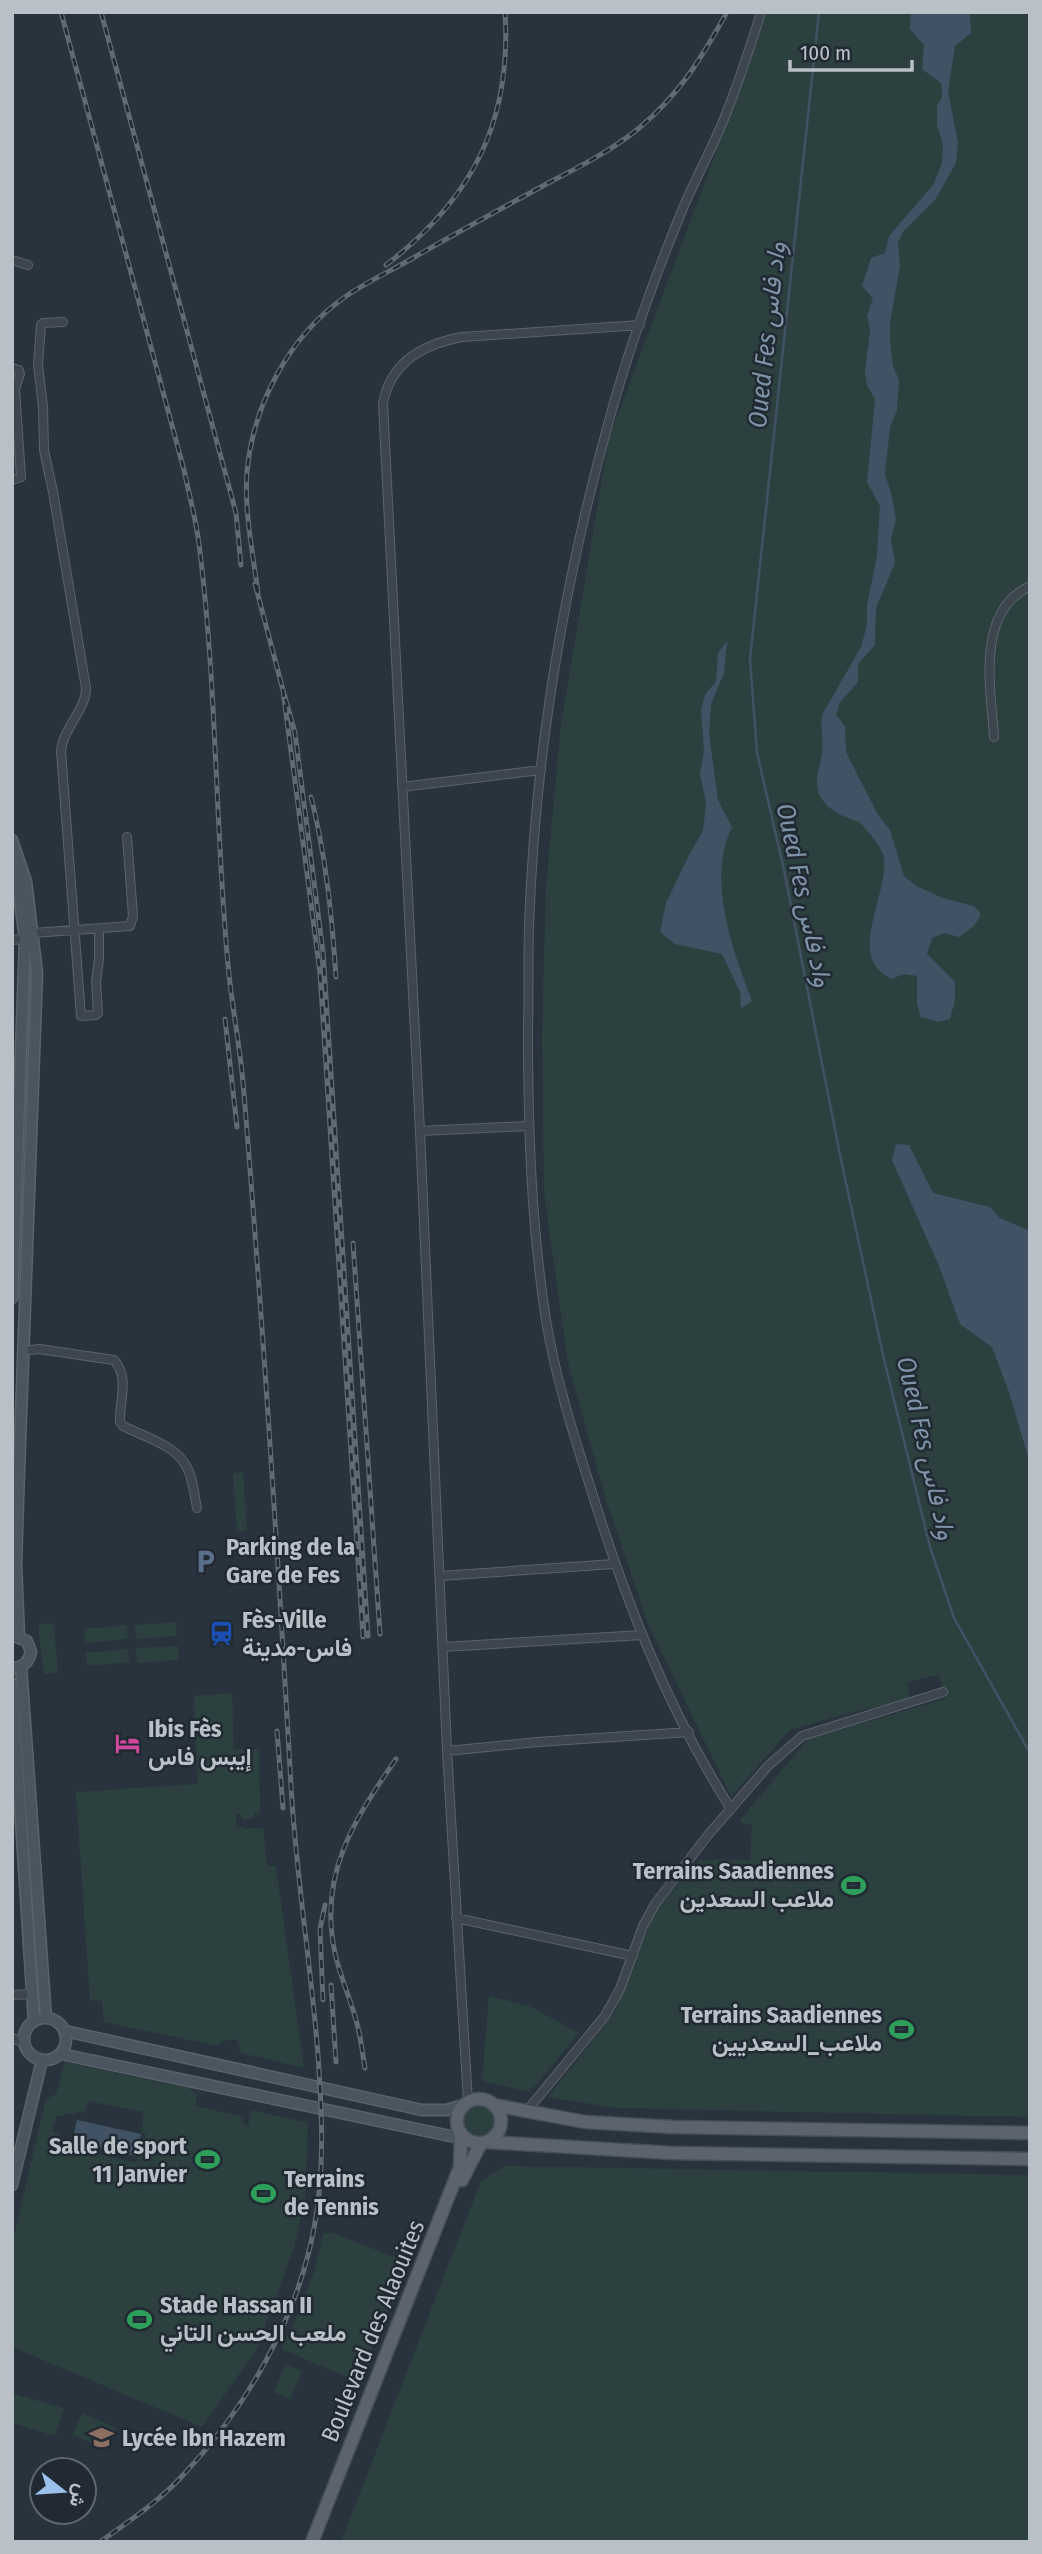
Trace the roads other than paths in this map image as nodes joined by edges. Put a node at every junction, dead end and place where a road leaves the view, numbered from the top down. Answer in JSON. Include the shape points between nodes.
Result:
{"nodes":[{"id":1,"x":761,"y":12,"type":"edge"},
{"id":2,"x":13,"y":261,"type":"edge"},
{"id":3,"x":28,"y":265,"type":"dead end"},
{"id":4,"x":63,"y":322,"type":"dead end"},
{"id":5,"x":640,"y":325,"type":"junction"},
{"id":6,"x":12,"y":368,"type":"edge"},
{"id":7,"x":14,"y":388,"type":"edge"},
{"id":8,"x":15,"y":414,"type":"edge"},
{"id":9,"x":16,"y":439,"type":"edge"},
{"id":10,"x":17,"y":457,"type":"edge"},
{"id":11,"x":12,"y":480,"type":"edge"},
{"id":12,"x":1030,"y":586,"type":"edge"},
{"id":13,"x":994,"y":737,"type":"dead end"},
{"id":14,"x":541,"y":770,"type":"junction"},
{"id":15,"x":402,"y":787,"type":"junction"},
{"id":16,"x":127,"y":837,"type":"dead end"},
{"id":17,"x":12,"y":841,"type":"edge"},
{"id":18,"x":12,"y":865,"type":"edge"},
{"id":19,"x":15,"y":880,"type":"edge"},
{"id":20,"x":99,"y":929,"type":"junction"},
{"id":21,"x":74,"y":930,"type":"junction"},
{"id":22,"x":29,"y":936,"type":"junction"},
{"id":23,"x":12,"y":940,"type":"edge"},
{"id":24,"x":18,"y":994,"type":"edge"},
{"id":25,"x":16,"y":1057,"type":"edge"},
{"id":26,"x":15,"y":1117,"type":"edge"},
{"id":27,"x":528,"y":1126,"type":"junction"},
{"id":28,"x":420,"y":1131,"type":"junction"},
{"id":29,"x":14,"y":1172,"type":"edge"},
{"id":30,"x":13,"y":1233,"type":"edge"},
{"id":31,"x":12,"y":1298,"type":"edge"},
{"id":32,"x":23,"y":1351,"type":"junction"},
{"id":33,"x":197,"y":1507,"type":"dead end"},
{"id":34,"x":614,"y":1564,"type":"junction"},
{"id":35,"x":440,"y":1576,"type":"junction"},
{"id":36,"x":642,"y":1635,"type":"junction"},
{"id":37,"x":16,"y":1637,"type":"edge"},
{"id":38,"x":443,"y":1647,"type":"junction"},
{"id":39,"x":17,"y":1668,"type":"edge"},
{"id":40,"x":12,"y":1684,"type":"edge"},
{"id":41,"x":943,"y":1692,"type":"dead end"},
{"id":42,"x":689,"y":1732,"type":"junction"},
{"id":43,"x":447,"y":1751,"type":"junction"},
{"id":44,"x":14,"y":1754,"type":"edge"},
{"id":45,"x":732,"y":1809,"type":"junction"},
{"id":46,"x":456,"y":1918,"type":"junction"},
{"id":47,"x":633,"y":1956,"type":"junction"},
{"id":48,"x":32,"y":1994,"type":"junction"},
{"id":49,"x":12,"y":1995,"type":"edge"},
{"id":50,"x":46,"y":2018,"type":"junction"},
{"id":51,"x":34,"y":2021,"type":"junction"},
{"id":52,"x":65,"y":2031,"type":"junction"},
{"id":53,"x":12,"y":2038,"type":"edge"},
{"id":54,"x":25,"y":2043,"type":"junction"},
{"id":55,"x":61,"y":2053,"type":"junction"},
{"id":56,"x":43,"y":2060,"type":"junction"},
{"id":57,"x":467,"y":2103,"type":"junction"},
{"id":58,"x":494,"y":2105,"type":"junction"},
{"id":59,"x":526,"y":2112,"type":"junction"},
{"id":60,"x":1030,"y":2133,"type":"edge"},
{"id":61,"x":472,"y":2139,"type":"junction"},
{"id":62,"x":1030,"y":2159,"type":"edge"},
{"id":63,"x":12,"y":2185,"type":"edge"},
{"id":64,"x":312,"y":2542,"type":"edge"},
{"id":65,"x":321,"y":2542,"type":"edge"}],
"edges":[{"from":1,"to":5,"type":"street"},
{"from":2,"to":3,"type":"street"},
{"from":4,"to":21,"type":"street","via":[[41,325],[38,365],[44,450],[86,693],[61,751]]},
{"from":5,"to":14,"type":"street","via":[[611,411],[564,604]]},
{"from":5,"to":15,"type":"street","via":[[443,341],[412,355],[392,378],[384,397],[383,421]]},
{"from":6,"to":7,"type":"street","via":[[20,373]]},
{"from":7,"to":8,"type":"street"},
{"from":8,"to":9,"type":"street"},
{"from":9,"to":10,"type":"street"},
{"from":10,"to":11,"type":"street","via":[[21,478]]},
{"from":12,"to":13,"type":"street","via":[[1006,603],[993,635]]},
{"from":14,"to":15,"type":"street"},
{"from":14,"to":27,"type":"street","via":[[529,925]]},
{"from":15,"to":28,"type":"street"},
{"from":16,"to":20,"type":"street","via":[[131,923],[125,928]]},
{"from":17,"to":22,"type":"street","via":[[26,881]]},
{"from":18,"to":19,"type":"street"},
{"from":19,"to":22,"type":"street"},
{"from":20,"to":21,"type":"street"},
{"from":20,"to":21,"type":"street","via":[[98,1013],[83,1017],[79,1014]]},
{"from":21,"to":22,"type":"street"},
{"from":22,"to":23,"type":"street"},
{"from":22,"to":24,"type":"street"},
{"from":22,"to":32,"type":"street","via":[[37,973]]},
{"from":24,"to":25,"type":"street"},
{"from":25,"to":26,"type":"street"},
{"from":26,"to":29,"type":"street"},
{"from":27,"to":28,"type":"street"},
{"from":27,"to":34,"type":"street","via":[[533,1221],[547,1324],[566,1411]]},
{"from":28,"to":35,"type":"street"},
{"from":29,"to":30,"type":"street"},
{"from":30,"to":31,"type":"street"},
{"from":32,"to":33,"type":"street","via":[[39,1349],[114,1360],[123,1380],[120,1422],[177,1453],[186,1465]]},
{"from":32,"to":37,"type":"street"},
{"from":34,"to":35,"type":"street"},
{"from":34,"to":36,"type":"street"},
{"from":35,"to":38,"type":"street"},
{"from":36,"to":38,"type":"street"},
{"from":36,"to":42,"type":"street"},
{"from":37,"to":39,"type":"street","via":[[27,1642],[31,1652],[27,1663]]},
{"from":38,"to":43,"type":"street"},
{"from":39,"to":50,"type":"street"},
{"from":40,"to":44,"type":"street"},
{"from":41,"to":45,"type":"street","via":[[802,1736],[768,1766]]},
{"from":42,"to":43,"type":"street"},
{"from":42,"to":45,"type":"street"},
{"from":43,"to":46,"type":"street"},
{"from":44,"to":48,"type":"street"},
{"from":45,"to":47,"type":"street","via":[[655,1904]]},
{"from":46,"to":47,"type":"street"},
{"from":46,"to":57,"type":"street"},
{"from":47,"to":59,"type":"street","via":[[605,2016]]},
{"from":48,"to":49,"type":"street"},
{"from":48,"to":51,"type":"street"},
{"from":50,"to":51,"type":"street"},
{"from":50,"to":52,"type":"street"},
{"from":51,"to":54,"type":"street","via":[[26,2030]]},
{"from":52,"to":55,"type":"street"},
{"from":52,"to":57,"type":"street","via":[[422,2110],[447,2110]]},
{"from":53,"to":54,"type":"street"},
{"from":54,"to":56,"type":"street","via":[[32,2056]]},
{"from":55,"to":56,"type":"street"},
{"from":55,"to":61,"type":"street"},
{"from":56,"to":63,"type":"street"},
{"from":57,"to":58,"type":"main road","via":[[480,2099]]},
{"from":57,"to":61,"type":"main road","via":[[458,2118]]},
{"from":58,"to":59,"type":"main road"},
{"from":58,"to":61,"type":"main road","via":[[501,2116],[497,2134]]},
{"from":59,"to":60,"type":"main road","via":[[585,2122],[673,2127]]},
{"from":61,"to":62,"type":"main road","via":[[672,2153]]},
{"from":61,"to":64,"type":"main road","name":"Boulevard des Alaouites"},
{"from":61,"to":65,"type":"main road","name":"Boulevard des Alaouites","via":[[466,2169]]}]}
